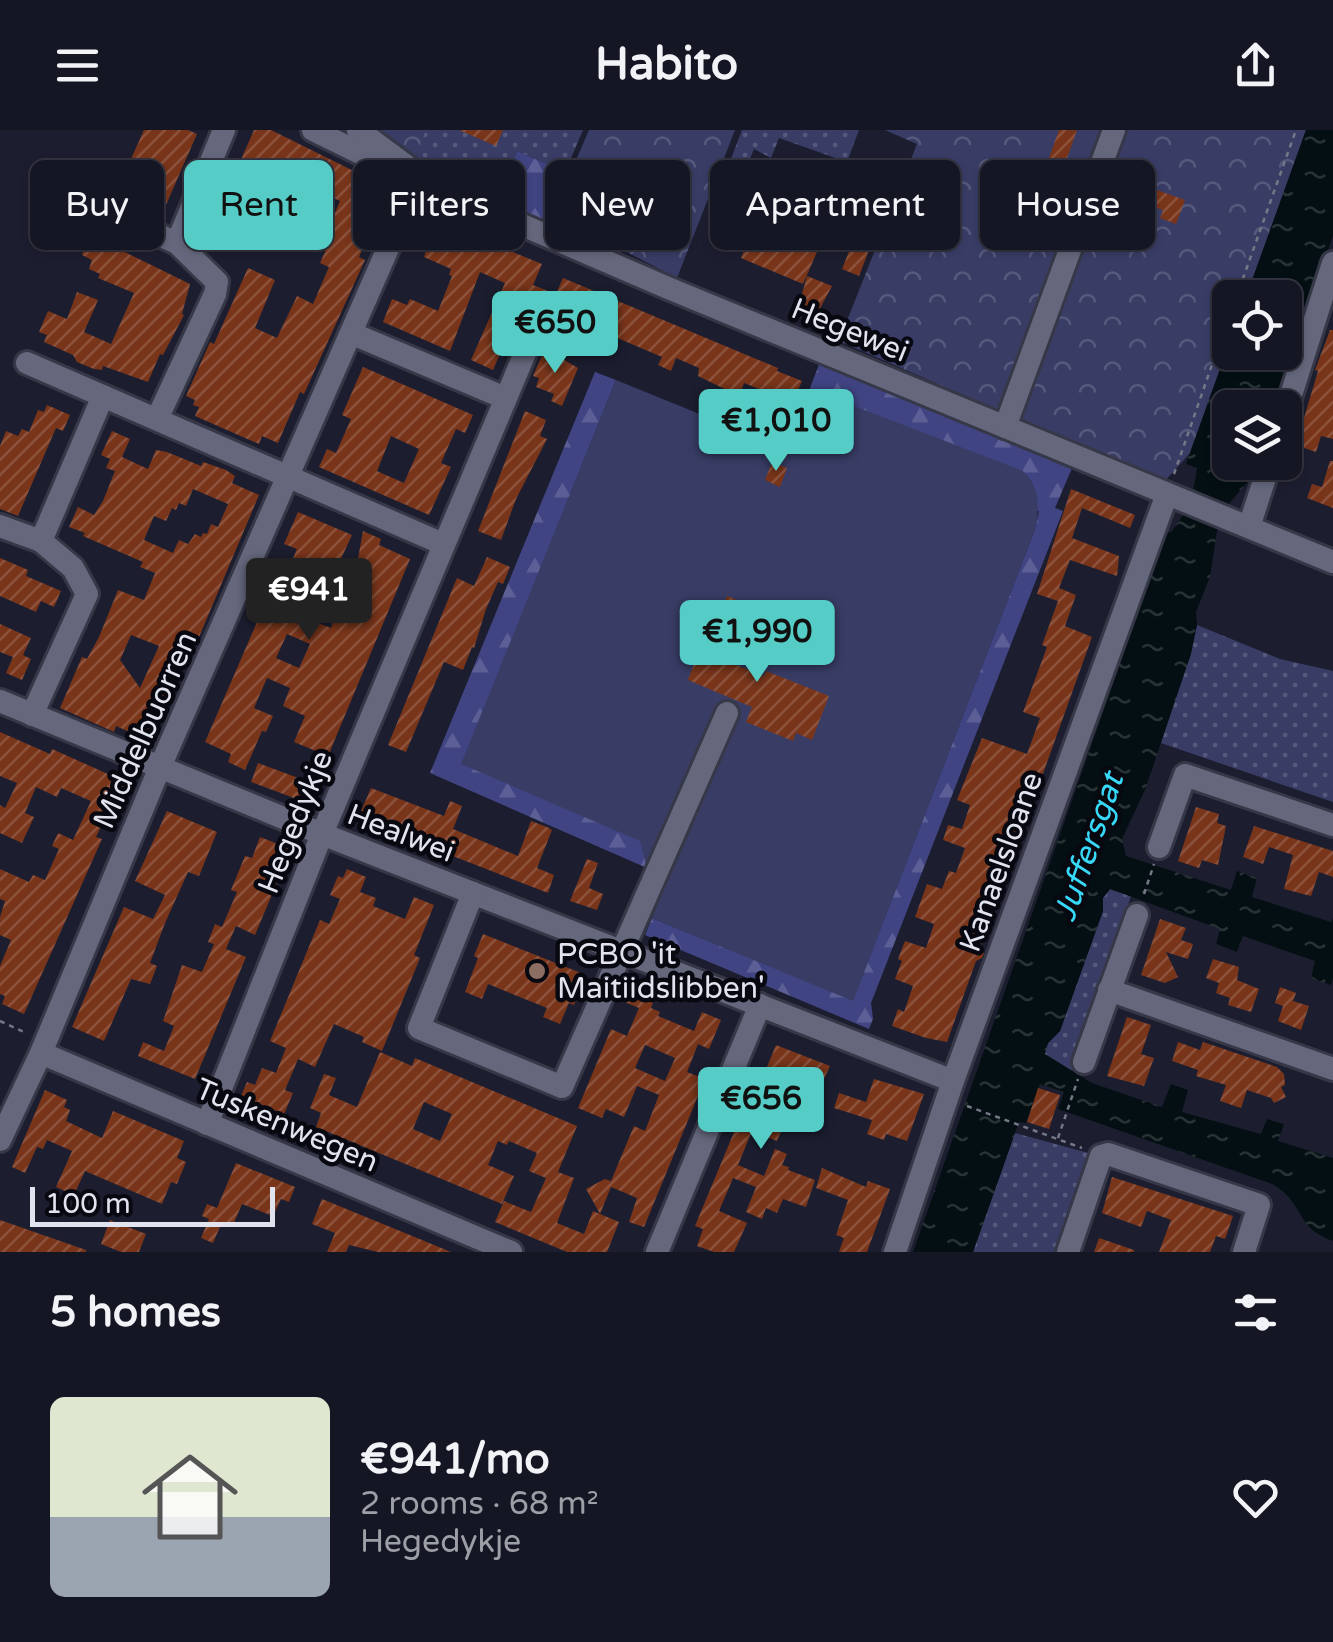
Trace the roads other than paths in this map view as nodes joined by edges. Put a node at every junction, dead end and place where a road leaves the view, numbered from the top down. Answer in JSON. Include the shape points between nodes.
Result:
{"nodes":[{"id":1,"x":224,"y":130,"type":"edge"},
{"id":2,"x":312,"y":130,"type":"edge"},
{"id":3,"x":358,"y":130,"type":"edge"},
{"id":4,"x":1114,"y":130,"type":"edge"},
{"id":5,"x":368,"y":157,"type":"dead end"},
{"id":6,"x":399,"y":160,"type":"edge"},
{"id":7,"x":525,"y":225,"type":"edge"},
{"id":8,"x":164,"y":238,"type":"edge"},
{"id":9,"x":176,"y":243,"type":"junction"},
{"id":10,"x":388,"y":250,"type":"edge"},
{"id":11,"x":1333,"y":263,"type":"edge"},
{"id":12,"x":353,"y":334,"type":"junction"},
{"id":13,"x":528,"y":346,"type":"dead end"},
{"id":14,"x":26,"y":363,"type":"dead end"},
{"id":15,"x":1293,"y":390,"type":"edge"},
{"id":16,"x":103,"y":396,"type":"junction"},
{"id":17,"x":505,"y":398,"type":"junction"},
{"id":18,"x":158,"y":419,"type":"junction"},
{"id":19,"x":1005,"y":427,"type":"junction"},
{"id":20,"x":289,"y":478,"type":"junction"},
{"id":21,"x":1262,"y":480,"type":"edge"},
{"id":22,"x":1172,"y":496,"type":"junction"},
{"id":23,"x":1241,"y":524,"type":"junction"},
{"id":24,"x":0,"y":526,"type":"edge"},
{"id":25,"x":41,"y":541,"type":"junction"},
{"id":26,"x":443,"y":544,"type":"junction"},
{"id":27,"x":1333,"y":562,"type":"edge"},
{"id":28,"x":0,"y":700,"type":"edge"},
{"id":29,"x":727,"y":713,"type":"dead end"},
{"id":30,"x":32,"y":715,"type":"junction"},
{"id":31,"x":160,"y":767,"type":"junction"},
{"id":32,"x":1333,"y":825,"type":"edge"},
{"id":33,"x":322,"y":834,"type":"junction"},
{"id":34,"x":1159,"y":847,"type":"road end"},
{"id":35,"x":473,"y":893,"type":"junction"},
{"id":36,"x":1138,"y":914,"type":"road end"},
{"id":37,"x":622,"y":950,"type":"junction"},
{"id":38,"x":1109,"y":990,"type":"junction"},
{"id":39,"x":760,"y":1005,"type":"junction"},
{"id":40,"x":43,"y":1047,"type":"junction"},
{"id":41,"x":1084,"y":1062,"type":"road end"},
{"id":42,"x":1333,"y":1069,"type":"edge"},
{"id":43,"x":957,"y":1092,"type":"junction"},
{"id":44,"x":207,"y":1124,"type":"junction"},
{"id":45,"x":0,"y":1140,"type":"edge"},
{"id":46,"x":511,"y":1252,"type":"edge"},
{"id":47,"x":657,"y":1252,"type":"edge"},
{"id":48,"x":895,"y":1252,"type":"edge"},
{"id":49,"x":1068,"y":1252,"type":"edge"},
{"id":50,"x":1244,"y":1252,"type":"edge"}],
"edges":[{"from":1,"to":9,"type":"street"},
{"from":2,"to":5,"type":"street"},
{"from":3,"to":6,"type":"street","name":"Hegewei"},
{"from":4,"to":19,"type":"street"},
{"from":7,"to":19,"type":"street","name":"Hegewei"},
{"from":8,"to":9,"type":"street"},
{"from":9,"to":18,"type":"street","via":[[217,282]]},
{"from":10,"to":12,"type":"street","name":"Middelbuorren"},
{"from":11,"to":15,"type":"street"},
{"from":12,"to":17,"type":"street"},
{"from":12,"to":20,"type":"street","name":"Middelbuorren"},
{"from":13,"to":17,"type":"street","name":"Hegedykje"},
{"from":14,"to":16,"type":"street"},
{"from":16,"to":18,"type":"street"},
{"from":16,"to":25,"type":"street"},
{"from":17,"to":26,"type":"street","name":"Hegedykje"},
{"from":18,"to":20,"type":"street"},
{"from":19,"to":22,"type":"street","name":"Hegewei"},
{"from":20,"to":26,"type":"street"},
{"from":20,"to":31,"type":"street","name":"Middelbuorren"},
{"from":21,"to":23,"type":"street"},
{"from":22,"to":23,"type":"street","name":"Hegewei"},
{"from":22,"to":43,"type":"street","name":"Kanaelsloane"},
{"from":23,"to":27,"type":"street","name":"Hegewei"},
{"from":24,"to":25,"type":"street"},
{"from":25,"to":30,"type":"street","via":[[73,568],[88,594]]},
{"from":26,"to":33,"type":"street","name":"Hegedykje"},
{"from":28,"to":30,"type":"street","name":"Healwei"},
{"from":29,"to":37,"type":"street"},
{"from":30,"to":31,"type":"street","name":"Healwei"},
{"from":31,"to":33,"type":"street","name":"Healwei"},
{"from":31,"to":40,"type":"street","name":"Middelbuorren"},
{"from":32,"to":34,"type":"street","via":[[1185,775]]},
{"from":33,"to":35,"type":"street","name":"Healwei"},
{"from":33,"to":44,"type":"street","name":"Hegedykje"},
{"from":35,"to":37,"type":"street","name":"Healwei"},
{"from":35,"to":37,"type":"street","via":[[419,1028],[562,1087]]},
{"from":36,"to":38,"type":"street"},
{"from":37,"to":39,"type":"street","name":"Healwei"},
{"from":38,"to":41,"type":"street"},
{"from":38,"to":42,"type":"street"},
{"from":39,"to":43,"type":"street","name":"Healwei"},
{"from":39,"to":47,"type":"street"},
{"from":40,"to":44,"type":"street","name":"Tuskenwegen"},
{"from":40,"to":45,"type":"street","name":"Middelbuorren"},
{"from":43,"to":48,"type":"street","name":"Kanaelsloane"},
{"from":44,"to":46,"type":"street","name":"Tuskenwegen"},
{"from":49,"to":50,"type":"street","via":[[1108,1154],[1259,1205]]}]}
